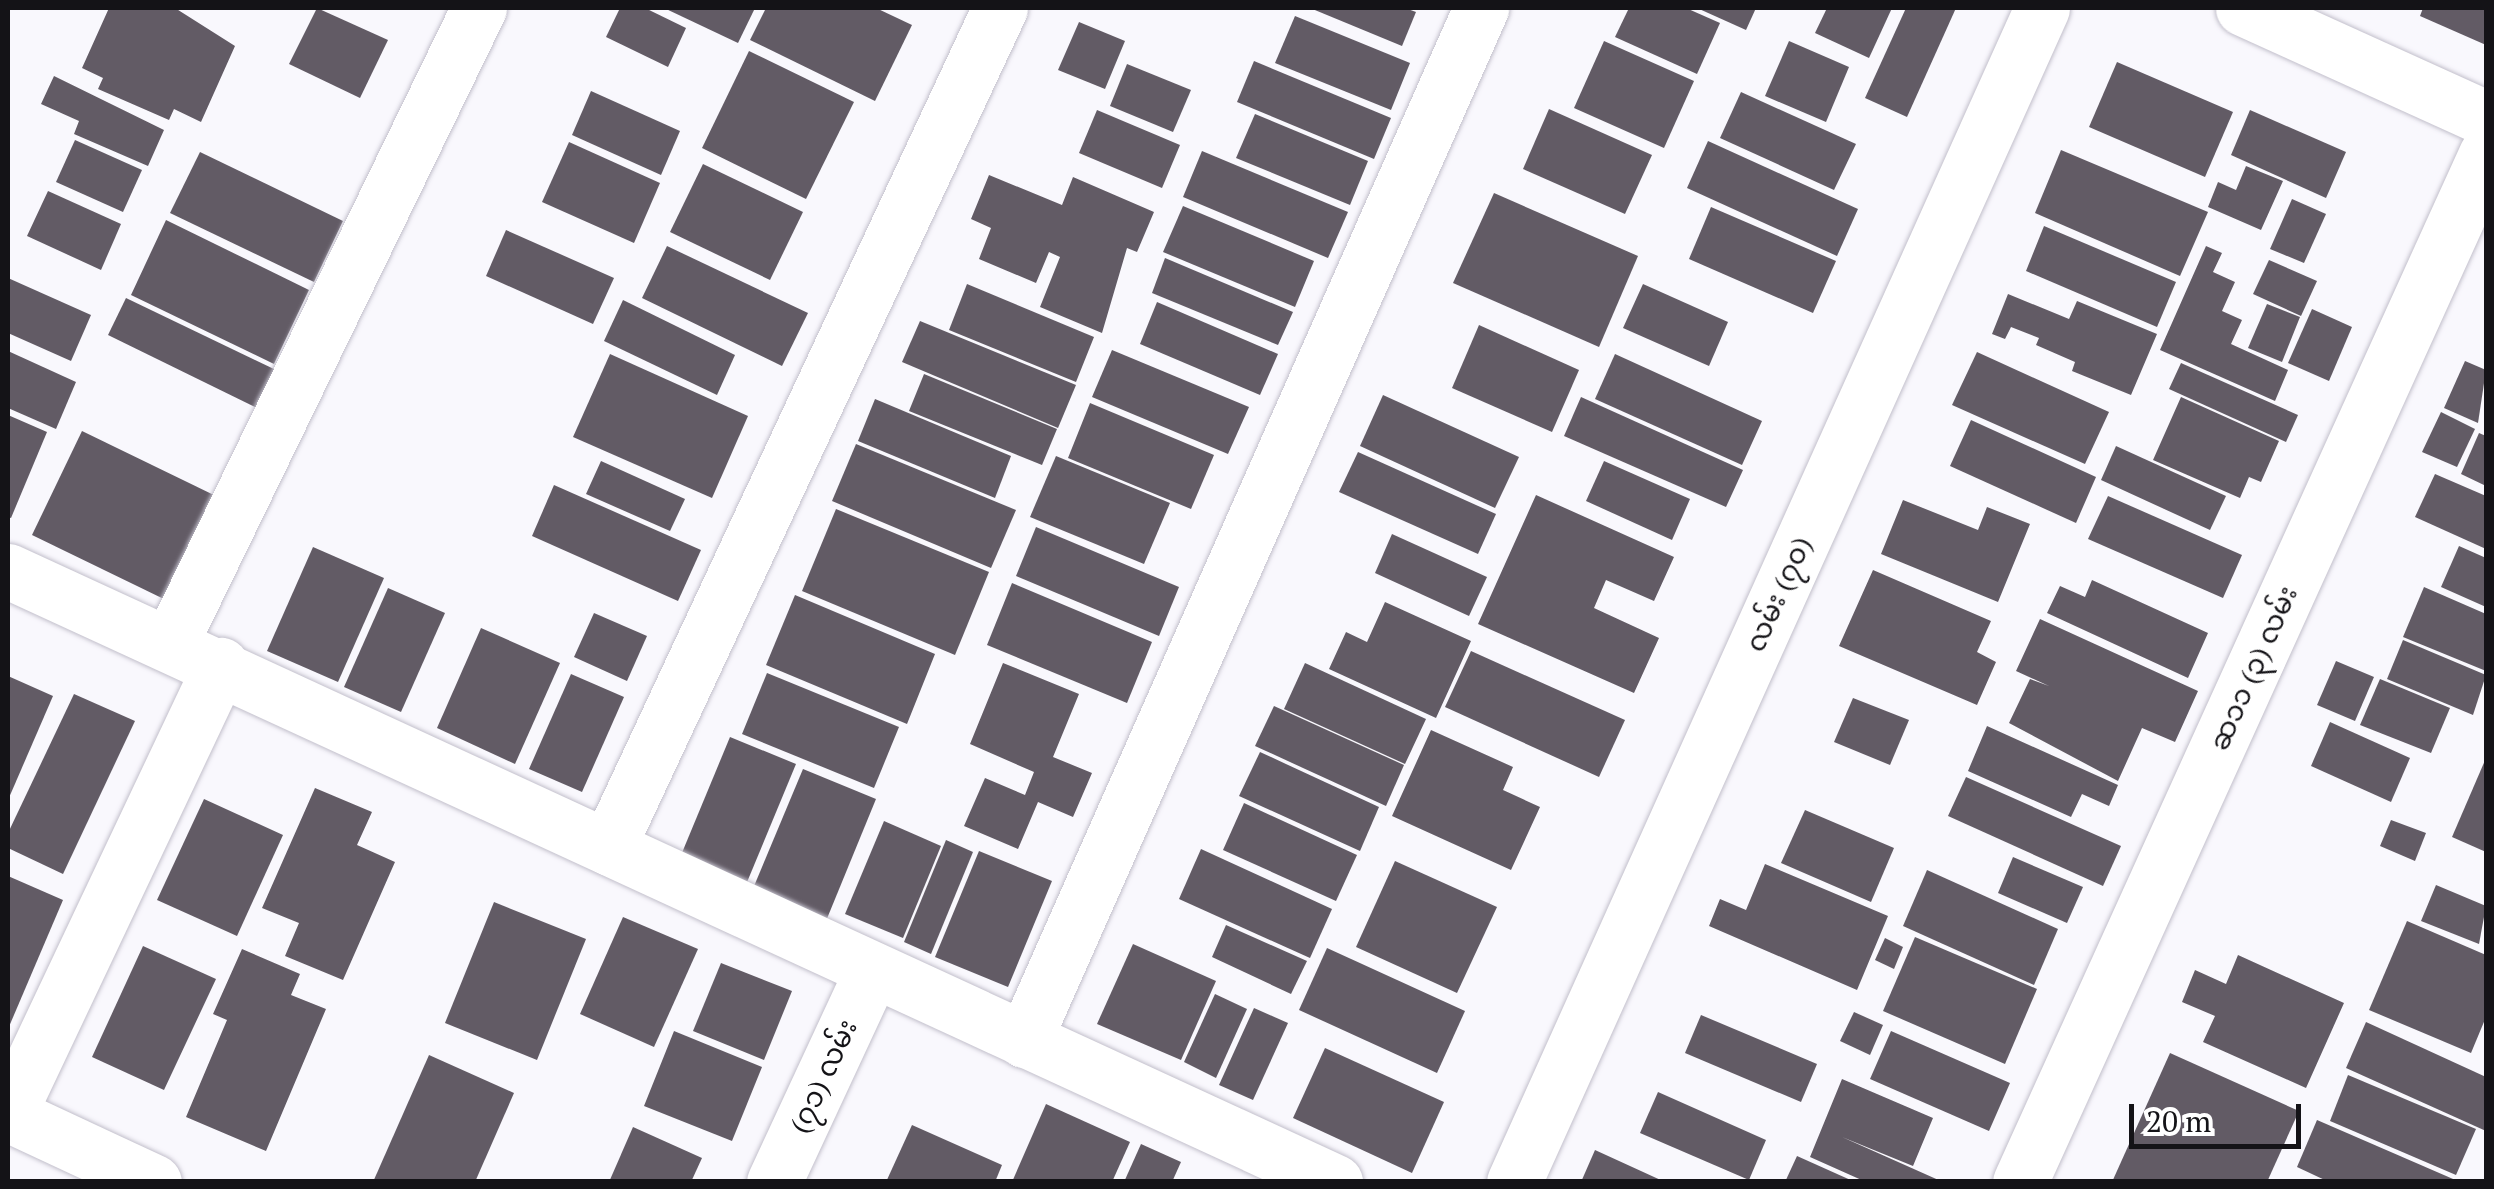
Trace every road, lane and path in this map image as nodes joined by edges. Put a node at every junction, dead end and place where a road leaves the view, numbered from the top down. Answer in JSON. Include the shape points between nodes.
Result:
{"nodes":[{"id":1,"x":480,"y":8,"type":"edge"},
{"id":2,"x":1000,"y":8,"type":"edge"},
{"id":3,"x":1481,"y":8,"type":"edge"},
{"id":4,"x":2042,"y":8,"type":"edge"},
{"id":5,"x":2243,"y":8,"type":"edge"},
{"id":6,"x":2486,"y":118,"type":"edge"},
{"id":7,"x":2486,"y":154,"type":"edge"},
{"id":8,"x":8,"y":571,"type":"edge"},
{"id":9,"x":170,"y":644,"type":"junction"},
{"id":10,"x":221,"y":666,"type":"junction"},
{"id":11,"x":608,"y":848,"type":"junction"},
{"id":12,"x":872,"y":971,"type":"junction"},
{"id":13,"x":1024,"y":1040,"type":"junction"},
{"id":14,"x":8,"y":1115,"type":"edge"},
{"id":15,"x":154,"y":1182,"type":"edge"},
{"id":16,"x":774,"y":1182,"type":"edge"},
{"id":17,"x":1335,"y":1182,"type":"edge"},
{"id":18,"x":1514,"y":1182,"type":"edge"},
{"id":19,"x":2020,"y":1182,"type":"edge"}],
"edges":[{"from":1,"to":9,"type":"street"},
{"from":2,"to":11,"type":"street"},
{"from":3,"to":13,"type":"street"},
{"from":4,"to":18,"type":"street","name":"လမ်း (၇၀)"},
{"from":5,"to":6,"type":"street"},
{"from":7,"to":19,"type":"street","name":"ဆ၁၁ (၃) လမ်း"},
{"from":8,"to":9,"type":"street"},
{"from":9,"to":10,"type":"street"},
{"from":10,"to":11,"type":"street"},
{"from":10,"to":14,"type":"street"},
{"from":11,"to":12,"type":"street"},
{"from":12,"to":13,"type":"street"},
{"from":12,"to":16,"type":"street","name":"(၇၁) လမ်း"},
{"from":13,"to":17,"type":"street"},
{"from":14,"to":15,"type":"street"}]}
